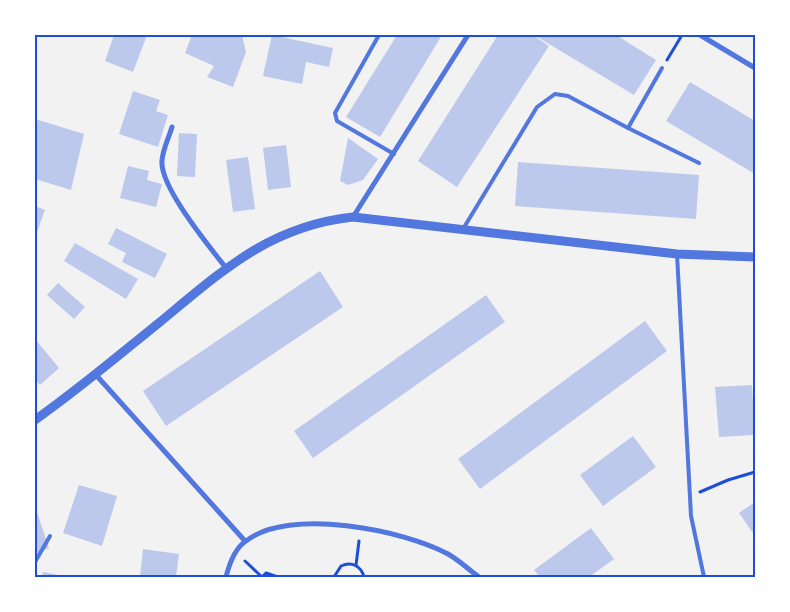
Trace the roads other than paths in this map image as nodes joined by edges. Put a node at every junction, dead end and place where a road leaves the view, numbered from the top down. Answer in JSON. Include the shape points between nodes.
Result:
{"nodes":[{"id":1,"x":380,"y":35,"type":"edge"},
{"id":2,"x":468,"y":35,"type":"edge"},
{"id":3,"x":700,"y":35,"type":"edge"},
{"id":4,"x":662,"y":68,"type":"road end"},
{"id":5,"x":755,"y":68,"type":"edge"},
{"id":6,"x":172,"y":127,"type":"dead end"},
{"id":7,"x":628,"y":128,"type":"junction"},
{"id":8,"x":394,"y":154,"type":"junction"},
{"id":9,"x":700,"y":163,"type":"dead end"},
{"id":10,"x":353,"y":217,"type":"junction"},
{"id":11,"x":463,"y":229,"type":"junction"},
{"id":12,"x":677,"y":254,"type":"junction"},
{"id":13,"x":755,"y":257,"type":"edge"},
{"id":14,"x":226,"y":268,"type":"junction"},
{"id":15,"x":96,"y":375,"type":"junction"},
{"id":16,"x":35,"y":420,"type":"edge"},
{"id":17,"x":50,"y":536,"type":"dead end"},
{"id":18,"x":246,"y":541,"type":"junction"},
{"id":19,"x":35,"y":562,"type":"edge"},
{"id":20,"x":226,"y":577,"type":"edge"},
{"id":21,"x":479,"y":577,"type":"edge"},
{"id":22,"x":704,"y":577,"type":"edge"}],
"edges":[{"from":1,"to":8,"type":"lane","via":[[335,113],[337,122]]},
{"from":2,"to":8,"type":"street"},
{"from":3,"to":5,"type":"street"},
{"from":4,"to":7,"type":"lane"},
{"from":6,"to":14,"type":"street","via":[[162,160],[163,174],[176,199]]},
{"from":7,"to":9,"type":"lane"},
{"from":7,"to":11,"type":"lane","via":[[568,96],[555,94],[545,100],[537,107]]},
{"from":8,"to":10,"type":"street"},
{"from":10,"to":11,"type":"street"},
{"from":10,"to":14,"type":"street","via":[[331,219],[283,234]]},
{"from":11,"to":12,"type":"street"},
{"from":12,"to":13,"type":"street"},
{"from":12,"to":22,"type":"lane","via":[[691,516]]},
{"from":14,"to":15,"type":"street"},
{"from":15,"to":16,"type":"street"},
{"from":15,"to":18,"type":"street"},
{"from":17,"to":19,"type":"lane"},
{"from":18,"to":20,"type":"street","via":[[236,553]]},
{"from":18,"to":21,"type":"street","via":[[283,526],[313,523],[361,528],[412,539],[449,554]]}]}
